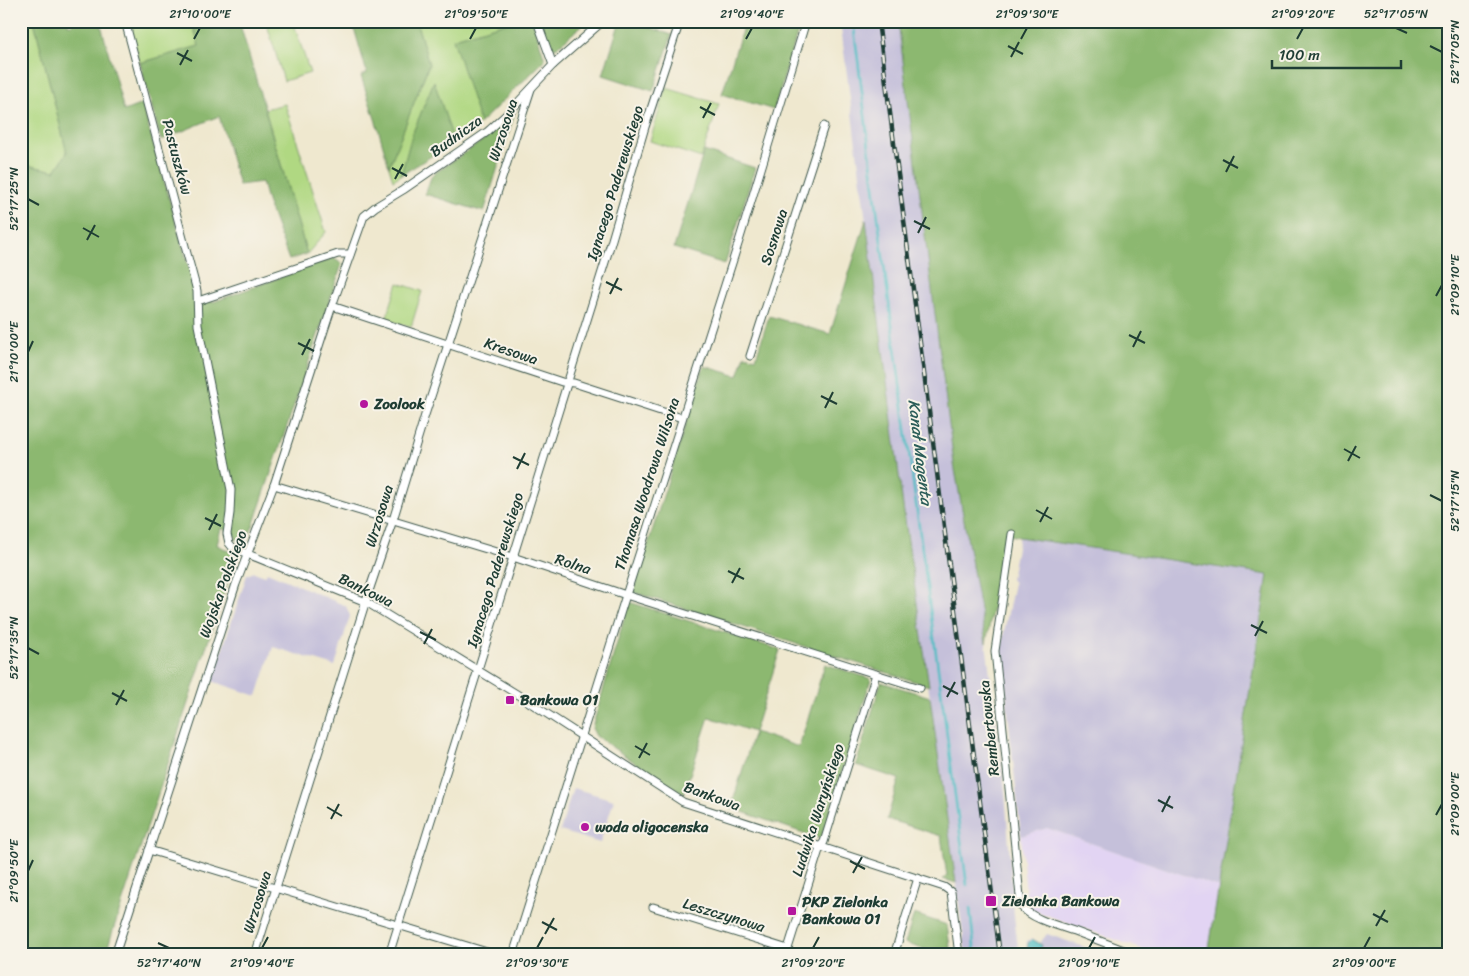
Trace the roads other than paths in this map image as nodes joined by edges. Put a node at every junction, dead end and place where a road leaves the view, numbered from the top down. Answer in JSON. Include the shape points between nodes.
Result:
{"nodes":[{"id":1,"x":126,"y":21,"type":"edge"},
{"id":2,"x":537,"y":21,"type":"edge"},
{"id":3,"x":603,"y":21,"type":"edge"},
{"id":4,"x":680,"y":21,"type":"edge"},
{"id":5,"x":806,"y":21,"type":"edge"},
{"id":6,"x":553,"y":64,"type":"junction"},
{"id":7,"x":532,"y":86,"type":"junction"},
{"id":8,"x":824,"y":126,"type":"dead end"},
{"id":9,"x":361,"y":223,"type":"joint"},
{"id":10,"x":350,"y":254,"type":"junction"},
{"id":11,"x":198,"y":301,"type":"junction"},
{"id":12,"x":332,"y":306,"type":"junction"},
{"id":13,"x":449,"y":344,"type":"junction"},
{"id":14,"x":750,"y":356,"type":"dead end"},
{"id":15,"x":567,"y":383,"type":"junction"},
{"id":16,"x":682,"y":418,"type":"junction"},
{"id":17,"x":274,"y":485,"type":"junction"},
{"id":18,"x":394,"y":520,"type":"junction"},
{"id":19,"x":1012,"y":534,"type":"dead end"},
{"id":20,"x":247,"y":554,"type":"junction"},
{"id":21,"x":513,"y":557,"type":"junction"},
{"id":22,"x":626,"y":596,"type":"junction"},
{"id":23,"x":366,"y":602,"type":"junction"},
{"id":24,"x":478,"y":670,"type":"junction"},
{"id":25,"x":876,"y":674,"type":"junction"},
{"id":26,"x":920,"y":688,"type":"dead end"},
{"id":27,"x":582,"y":737,"type":"junction"},
{"id":28,"x":820,"y":847,"type":"junction"},
{"id":29,"x":149,"y":850,"type":"junction"},
{"id":30,"x":918,"y":878,"type":"junction"},
{"id":31,"x":275,"y":888,"type":"junction"},
{"id":32,"x":653,"y":907,"type":"dead end"},
{"id":33,"x":398,"y":924,"type":"junction"},
{"id":34,"x":787,"y":952,"type":"edge"},
{"id":35,"x":115,"y":955,"type":"edge"},
{"id":36,"x":255,"y":955,"type":"edge"},
{"id":37,"x":389,"y":955,"type":"edge"},
{"id":38,"x":497,"y":955,"type":"edge"},
{"id":39,"x":514,"y":955,"type":"edge"},
{"id":40,"x":894,"y":955,"type":"edge"},
{"id":41,"x":959,"y":955,"type":"edge"},
{"id":42,"x":1136,"y":955,"type":"edge"}],
"edges":[{"from":1,"to":11,"type":"street","name":"Pastuszków","via":[[190,259]]},
{"from":2,"to":6,"type":"street"},
{"from":3,"to":6,"type":"street","name":"Budnicza"},
{"from":4,"to":15,"type":"street","name":"Ignacego Paderewskiego"},
{"from":5,"to":16,"type":"street","name":"Thomasa Woodrowa Wilsona"},
{"from":6,"to":7,"type":"street","name":"Budnicza"},
{"from":7,"to":9,"type":"street","name":"Budnicza","via":[[487,132],[375,207]]},
{"from":7,"to":13,"type":"street","name":"Wrzosowa"},
{"from":8,"to":14,"type":"street","name":"Sosnowa"},
{"from":9,"to":10,"type":"street","name":"Wojska Polskiego"},
{"from":10,"to":11,"type":"street","via":[[338,254]]},
{"from":10,"to":12,"type":"street","name":"Wojska Polskiego"},
{"from":11,"to":20,"type":"street","name":"Pastuszków","via":[[198,325],[231,490],[227,538],[234,548]]},
{"from":12,"to":13,"type":"street","name":"Kresowa"},
{"from":12,"to":17,"type":"street","name":"Wojska Polskiego"},
{"from":13,"to":15,"type":"street","name":"Kresowa"},
{"from":13,"to":18,"type":"street","name":"Wrzosowa"},
{"from":15,"to":16,"type":"street","name":"Kresowa"},
{"from":15,"to":21,"type":"street","name":"Ignacego Paderewskiego"},
{"from":16,"to":22,"type":"street","name":"Thomasa Woodrowa Wilsona"},
{"from":17,"to":18,"type":"street","name":"Rolna"},
{"from":17,"to":20,"type":"street","name":"Wojska Polskiego"},
{"from":18,"to":21,"type":"street","name":"Rolna"},
{"from":18,"to":23,"type":"street","name":"Wrzosowa"},
{"from":19,"to":42,"type":"street","name":"Rembertowska","via":[[995,651],[1021,906],[1032,915]]},
{"from":20,"to":23,"type":"street","name":"Bankowa"},
{"from":20,"to":29,"type":"street","name":"Wojska Polskiego"},
{"from":21,"to":22,"type":"street","name":"Rolna"},
{"from":21,"to":24,"type":"street","name":"Ignacego Paderewskiego"},
{"from":22,"to":25,"type":"street","name":"Rolna"},
{"from":22,"to":27,"type":"street","name":"Thomasa Woodrowa Wilsona"},
{"from":23,"to":24,"type":"street","name":"Bankowa"},
{"from":23,"to":31,"type":"street","name":"Wrzosowa"},
{"from":24,"to":27,"type":"street","name":"Bankowa"},
{"from":24,"to":33,"type":"street","name":"Ignacego Paderewskiego"},
{"from":25,"to":26,"type":"street","name":"Rolna"},
{"from":25,"to":28,"type":"street","name":"Ludwika Waryńskiego"},
{"from":27,"to":28,"type":"street","name":"Bankowa","via":[[683,802]]},
{"from":27,"to":39,"type":"street","name":"Thomasa Woodrowa Wilsona"},
{"from":28,"to":30,"type":"street","name":"Bankowa"},
{"from":28,"to":34,"type":"street","name":"Ludwika Waryńskiego"},
{"from":29,"to":31,"type":"street"},
{"from":29,"to":35,"type":"street","name":"Wojska Polskiego"},
{"from":30,"to":40,"type":"street"},
{"from":30,"to":41,"type":"street","name":"Bankowa","via":[[951,892]]},
{"from":31,"to":33,"type":"street"},
{"from":31,"to":36,"type":"street","name":"Wrzosowa"},
{"from":32,"to":34,"type":"street","name":"Leszczynowa"},
{"from":33,"to":37,"type":"street","name":"Ignacego Paderewskiego"},
{"from":33,"to":38,"type":"street"}]}
